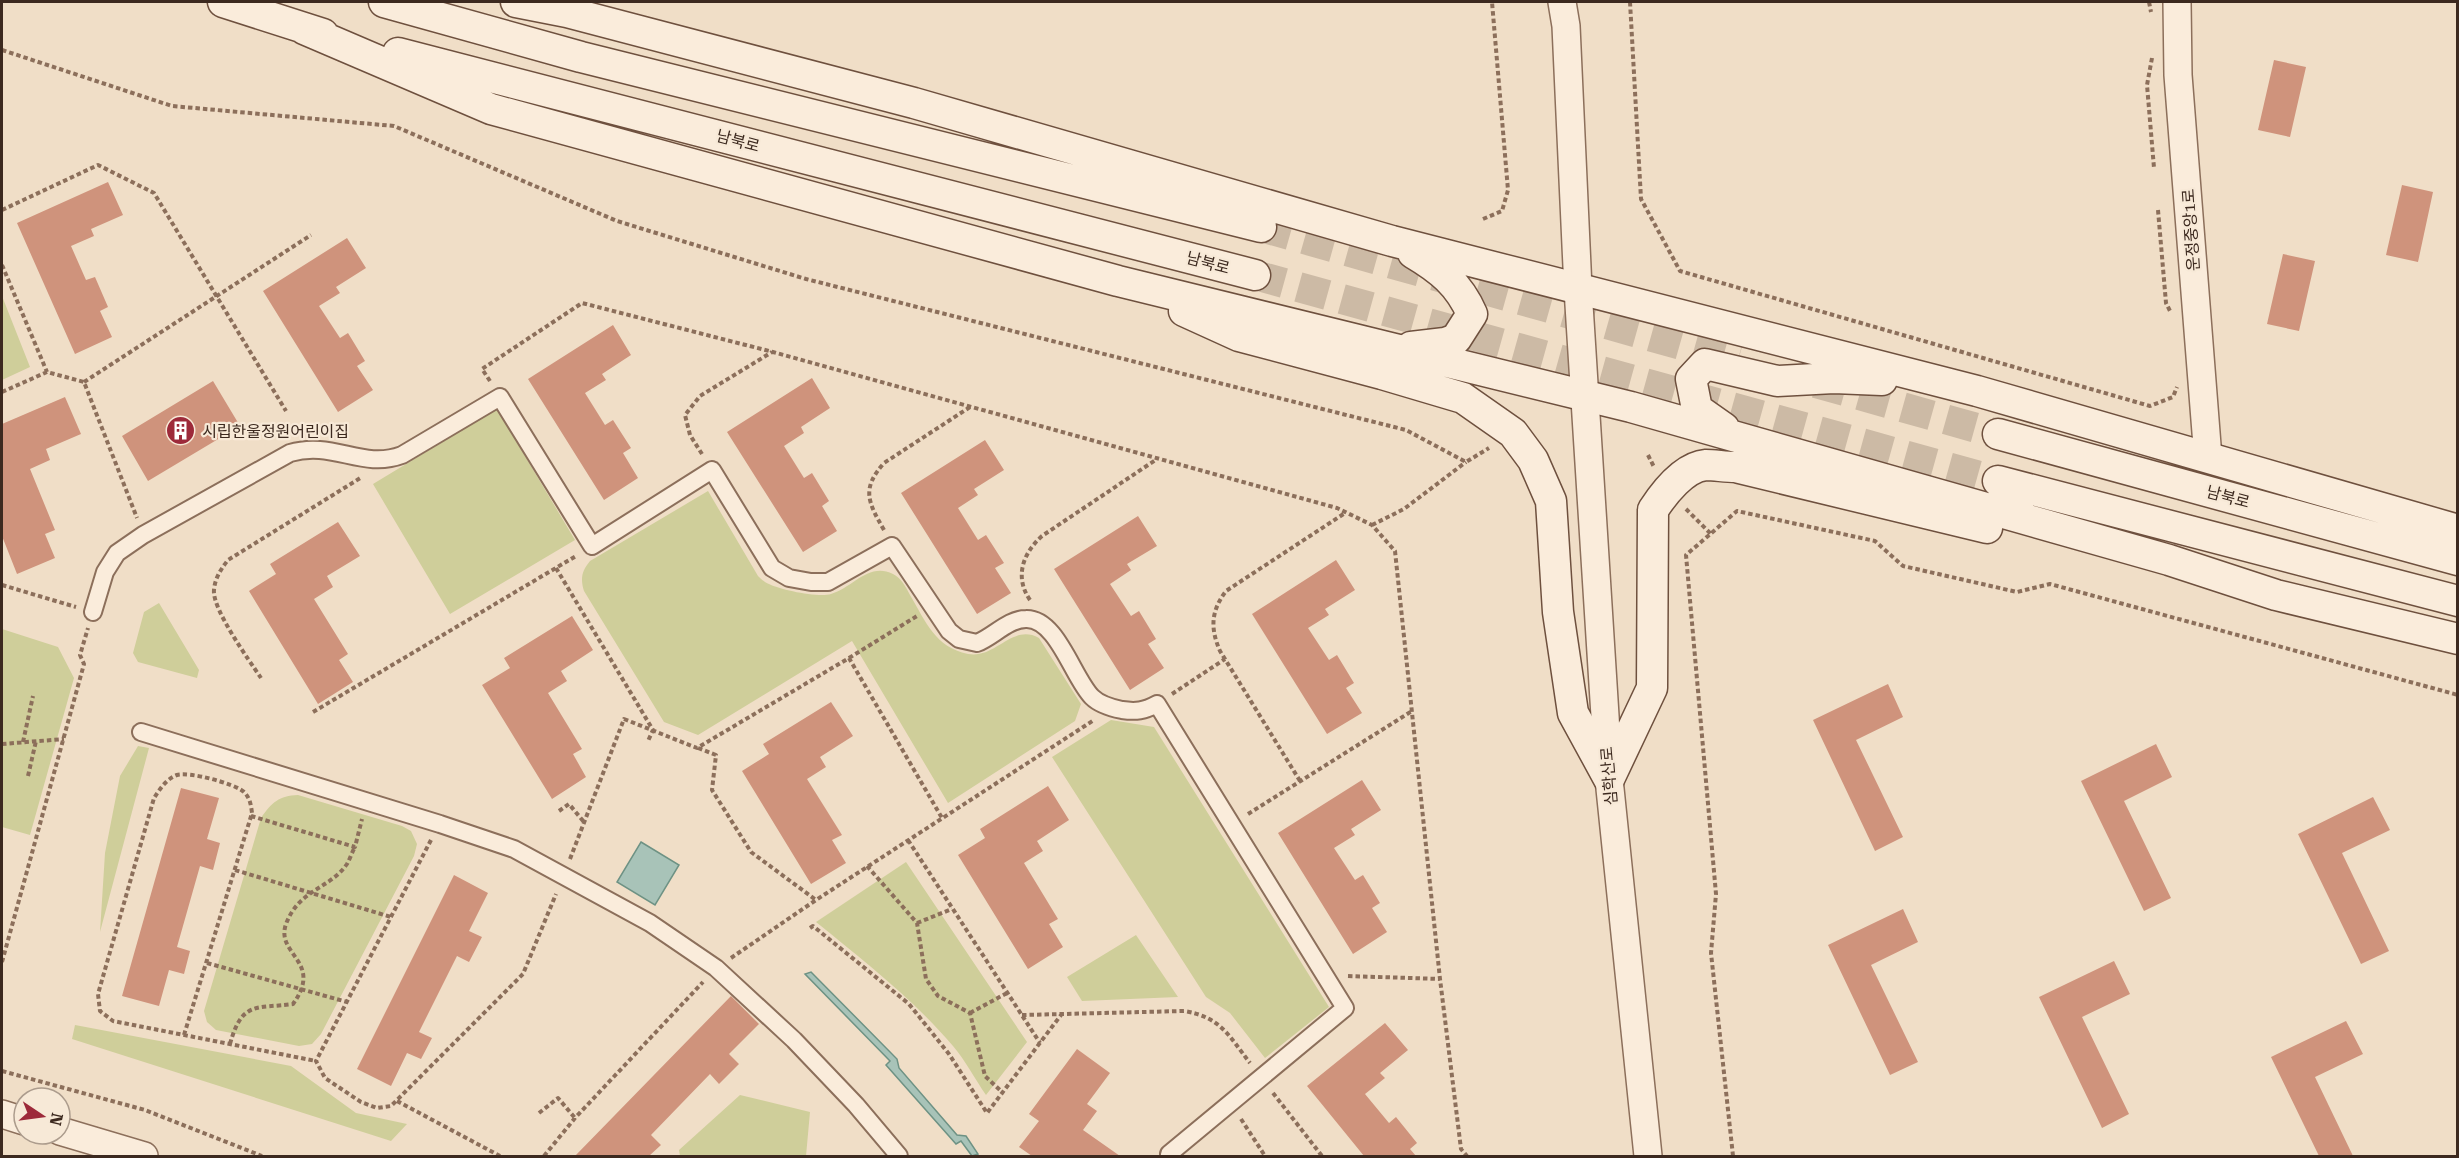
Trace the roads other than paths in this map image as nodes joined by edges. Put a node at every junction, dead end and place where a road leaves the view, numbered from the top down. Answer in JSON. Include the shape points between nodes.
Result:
{"nodes":[{"id":1,"x":223,"y":2,"type":"edge"},
{"id":2,"x":384,"y":2,"type":"edge"},
{"id":3,"x":516,"y":2,"type":"edge"},
{"id":4,"x":2177,"y":2,"type":"edge"},
{"id":5,"x":569,"y":7,"type":"edge"},
{"id":6,"x":1565,"y":8,"type":"edge"},
{"id":7,"x":304,"y":29,"type":"junction"},
{"id":8,"x":1261,"y":226,"type":"tunnel mouth"},
{"id":9,"x":1392,"y":241,"type":"junction"},
{"id":10,"x":1255,"y":275,"type":"tunnel mouth"},
{"id":11,"x":1118,"y":281,"type":"junction"},
{"id":12,"x":1578,"y":289,"type":"junction"},
{"id":13,"x":1396,"y":349,"type":"junction"},
{"id":14,"x":1948,"y":384,"type":"junction"},
{"id":15,"x":1585,"y":394,"type":"junction"},
{"id":16,"x":1998,"y":434,"type":"tunnel mouth"},
{"id":17,"x":1737,"y":437,"type":"junction"},
{"id":18,"x":2208,"y":458,"type":"junction"},
{"id":19,"x":1998,"y":481,"type":"tunnel mouth"},
{"id":20,"x":2457,"y":530,"type":"edge"},
{"id":21,"x":2169,"y":560,"type":"junction"},
{"id":22,"x":2457,"y":560,"type":"edge"},
{"id":23,"x":2457,"y":601,"type":"edge"},
{"id":24,"x":93,"y":612,"type":"road end"},
{"id":25,"x":2457,"y":639,"type":"edge"},
{"id":26,"x":141,"y":732,"type":"dead end"},
{"id":27,"x":1609,"y":780,"type":"junction"},
{"id":28,"x":72,"y":1135,"type":"edge"},
{"id":29,"x":144,"y":1156,"type":"edge"},
{"id":30,"x":899,"y":1156,"type":"edge"},
{"id":31,"x":1169,"y":1156,"type":"edge"},
{"id":32,"x":1648,"y":1156,"type":"edge"}],
"edges":[{"from":1,"to":7,"type":"main road","name":"남북로"},
{"from":2,"to":8,"type":"main road","via":[[581,57]]},
{"from":3,"to":5,"type":"main road"},
{"from":4,"to":18,"type":"street","name":"운정중앙1로","via":[[2178,75]]},
{"from":5,"to":9,"type":"main road"},
{"from":6,"to":12,"type":"street","name":"심학산로"},
{"from":7,"to":10,"type":"main road","name":"남북로"},
{"from":7,"to":11,"type":"main road","via":[[491,109]]},
{"from":9,"to":12,"type":"main road"},
{"from":9,"to":13,"type":"main road","via":[[1435,265],[1463,294],[1472,314],[1456,339]]},
{"from":11,"to":13,"type":"main road"},
{"from":11,"to":27,"type":"main road","via":[[1239,336],[1463,398],[1513,434],[1533,460],[1551,501],[1558,612],[1573,713]]},
{"from":12,"to":14,"type":"main road"},
{"from":12,"to":15,"type":"street","name":"심학산로"},
{"from":13,"to":15,"type":"main road"},
{"from":14,"to":17,"type":"main road","via":[[1834,378],[1777,381],[1705,364],[1691,379],[1696,409]]},
{"from":14,"to":18,"type":"main road"},
{"from":15,"to":17,"type":"main road"},
{"from":15,"to":27,"type":"street","name":"심학산로"},
{"from":16,"to":22,"type":"main road","name":"남북로"},
{"from":17,"to":21,"type":"main road"},
{"from":18,"to":20,"type":"main road"},
{"from":19,"to":23,"type":"main road"},
{"from":21,"to":25,"type":"main road","via":[[2276,596]]},
{"from":21,"to":27,"type":"main road","via":[[2057,545],[1735,467],[1704,465],[1667,488],[1653,510],[1652,688]]},
{"from":24,"to":31,"type":"street","via":[[105,572],[117,553],[290,453],[324,449],[388,460],[500,397],[592,546],[712,470],[772,568],[789,578],[828,582],[892,546],[959,639],[977,643],[1012,622],[1025,618],[1039,621],[1049,630],[1092,698],[1113,708],[1145,711],[1157,704],[1345,1008]]},
{"from":26,"to":30,"type":"street","via":[[514,849],[650,923],[716,968],[794,1040]]},
{"from":27,"to":32,"type":"street","name":"심학산로"},
{"from":28,"to":29,"type":"street"}]}
